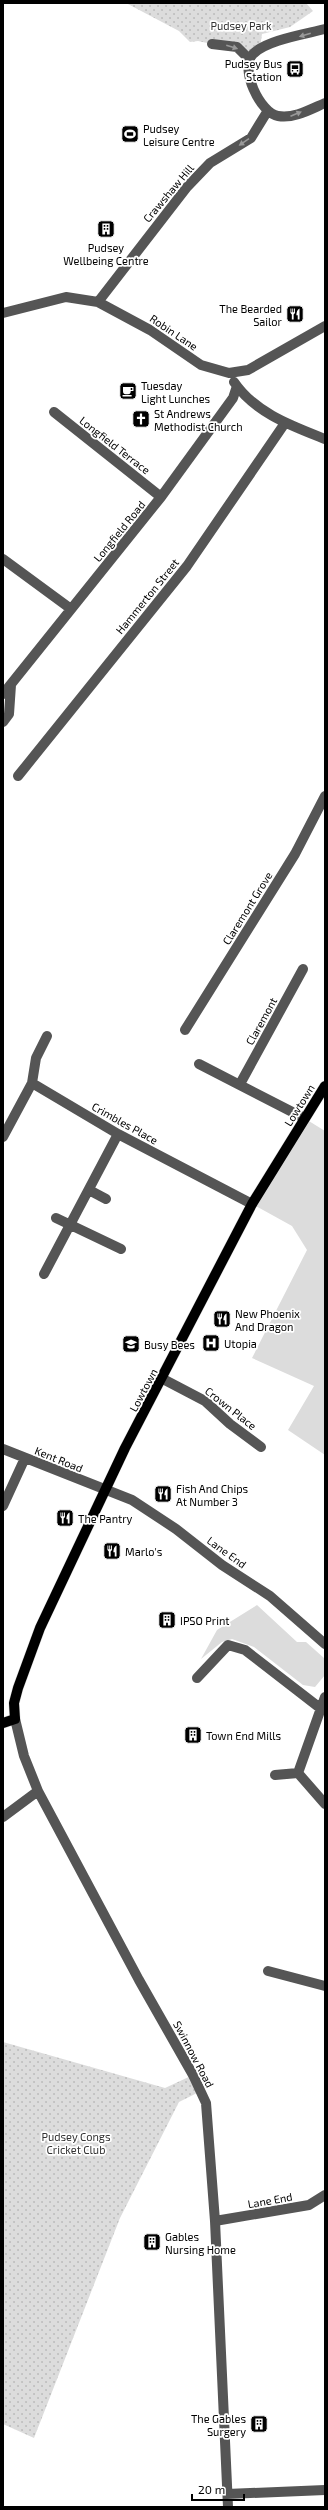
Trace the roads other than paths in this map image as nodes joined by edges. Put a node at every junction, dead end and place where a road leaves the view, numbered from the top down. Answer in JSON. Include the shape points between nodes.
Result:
{"nodes":[{"id":1,"x":325,"y":29,"type":"edge"},
{"id":2,"x":212,"y":44,"type":"dead end"},
{"id":3,"x":248,"y":59,"type":"junction"},
{"id":4,"x":325,"y":103,"type":"edge"},
{"id":5,"x":267,"y":112,"type":"junction"},
{"id":6,"x":98,"y":302,"type":"junction"},
{"id":7,"x":3,"y":313,"type":"edge"},
{"id":8,"x":325,"y":326,"type":"edge"},
{"id":9,"x":229,"y":373,"type":"junction"},
{"id":10,"x":237,"y":386,"type":"junction"},
{"id":11,"x":54,"y":412,"type":"dead end"},
{"id":12,"x":285,"y":423,"type":"junction"},
{"id":13,"x":325,"y":439,"type":"edge"},
{"id":14,"x":161,"y":497,"type":"junction"},
{"id":15,"x":3,"y":558,"type":"edge"},
{"id":16,"x":71,"y":609,"type":"junction"},
{"id":17,"x":11,"y":685,"type":"junction"},
{"id":18,"x":3,"y":694,"type":"edge"},
{"id":19,"x":3,"y":722,"type":"edge"},
{"id":20,"x":18,"y":776,"type":"dead end"},
{"id":21,"x":325,"y":796,"type":"edge"},
{"id":22,"x":303,"y":969,"type":"dead end"},
{"id":23,"x":185,"y":1030,"type":"dead end"},
{"id":24,"x":47,"y":1036,"type":"dead end"},
{"id":25,"x":199,"y":1064,"type":"dead end"},
{"id":26,"x":32,"y":1083,"type":"junction"},
{"id":27,"x":240,"y":1084,"type":"junction"},
{"id":28,"x":325,"y":1086,"type":"edge"},
{"id":29,"x":304,"y":1118,"type":"junction"},
{"id":30,"x":118,"y":1134,"type":"junction"},
{"id":31,"x":3,"y":1138,"type":"edge"},
{"id":32,"x":89,"y":1190,"type":"junction"},
{"id":33,"x":106,"y":1199,"type":"dead end"},
{"id":34,"x":252,"y":1204,"type":"junction"},
{"id":35,"x":56,"y":1218,"type":"dead end"},
{"id":36,"x":70,"y":1225,"type":"junction"},
{"id":37,"x":121,"y":1249,"type":"dead end"},
{"id":38,"x":44,"y":1274,"type":"dead end"},
{"id":39,"x":163,"y":1379,"type":"junction"},
{"id":40,"x":261,"y":1447,"type":"dead end"},
{"id":41,"x":3,"y":1449,"type":"edge"},
{"id":42,"x":25,"y":1458,"type":"junction"},
{"id":43,"x":107,"y":1490,"type":"junction"},
{"id":44,"x":3,"y":1506,"type":"edge"},
{"id":45,"x":325,"y":1644,"type":"edge"},
{"id":46,"x":197,"y":1678,"type":"dead end"},
{"id":47,"x":325,"y":1698,"type":"edge"},
{"id":48,"x":320,"y":1708,"type":"junction"},
{"id":49,"x":15,"y":1719,"type":"junction"},
{"id":50,"x":3,"y":1723,"type":"edge"},
{"id":51,"x":298,"y":1773,"type":"junction"},
{"id":52,"x":275,"y":1775,"type":"dead end"},
{"id":53,"x":38,"y":1790,"type":"junction"},
{"id":54,"x":325,"y":1804,"type":"edge"},
{"id":55,"x":3,"y":1817,"type":"edge"},
{"id":56,"x":268,"y":1971,"type":"dead end"},
{"id":57,"x":325,"y":1986,"type":"edge"},
{"id":58,"x":325,"y":2195,"type":"edge"},
{"id":59,"x":216,"y":2221,"type":"junction"},
{"id":60,"x":325,"y":2490,"type":"edge"},
{"id":61,"x":227,"y":2494,"type":"junction"},
{"id":62,"x":228,"y":2507,"type":"edge"}],
"edges":[{"from":1,"to":3,"type":"street","one_way":true,"via":[[260,47]]},
{"from":2,"to":3,"type":"street","one_way":true,"via":[[237,48]]},
{"from":3,"to":5,"type":"street","via":[[247,64],[256,95]]},
{"from":5,"to":4,"type":"street","one_way":true,"via":[[290,117]]},
{"from":5,"to":6,"type":"street","name":"Crawshaw Hill","one_way":true,"via":[[251,138],[210,164],[187,187]]},
{"from":6,"to":7,"type":"street","name":"Robin Lane","via":[[66,296]]},
{"from":6,"to":9,"type":"street","name":"Robin Lane","via":[[150,330],[201,365]]},
{"from":8,"to":9,"type":"street","name":"Robin Lane","via":[[248,370]]},
{"from":9,"to":10,"type":"street"},
{"from":10,"to":12,"type":"street","via":[[262,410]]},
{"from":10,"to":14,"type":"street","name":"Longfield Road","via":[[233,398]]},
{"from":11,"to":14,"type":"street","name":"Longfield Terrace"},
{"from":12,"to":13,"type":"street"},
{"from":12,"to":20,"type":"street","name":"Hammerton Street","via":[[187,566]]},
{"from":14,"to":16,"type":"street","name":"Longfield Road"},
{"from":15,"to":16,"type":"street"},
{"from":16,"to":17,"type":"street","name":"Longfield Road"},
{"from":17,"to":18,"type":"street","name":"Longfield Road"},
{"from":17,"to":19,"type":"street","via":[[9,714]]},
{"from":21,"to":23,"type":"street","name":"Claremont Grove","via":[[295,854]]},
{"from":22,"to":27,"type":"street","name":"Claremont"},
{"from":24,"to":26,"type":"street","via":[[36,1058]]},
{"from":25,"to":27,"type":"street"},
{"from":26,"to":30,"type":"street","name":"Crimbles Place"},
{"from":26,"to":31,"type":"street"},
{"from":27,"to":29,"type":"street"},
{"from":28,"to":29,"type":"main road","name":"Lowtown"},
{"from":29,"to":34,"type":"main road","name":"Lowtown"},
{"from":30,"to":32,"type":"street"},
{"from":30,"to":34,"type":"street","name":"Crimbles Place"},
{"from":32,"to":33,"type":"street"},
{"from":32,"to":36,"type":"street"},
{"from":34,"to":39,"type":"main road","name":"Lowtown"},
{"from":35,"to":36,"type":"street"},
{"from":36,"to":37,"type":"street"},
{"from":36,"to":38,"type":"street"},
{"from":39,"to":40,"type":"street","name":"Crown Place","via":[[205,1401]]},
{"from":39,"to":43,"type":"main road","name":"Lowtown","via":[[125,1448]]},
{"from":41,"to":42,"type":"street","name":"Kent Road"},
{"from":42,"to":43,"type":"street","name":"Kent Road"},
{"from":42,"to":44,"type":"street"},
{"from":43,"to":45,"type":"street","name":"Lane End","via":[[132,1500],[176,1529],[222,1565],[270,1596]]},
{"from":43,"to":49,"type":"main road","name":"Lowtown","via":[[40,1628],[18,1688],[14,1703]]},
{"from":46,"to":48,"type":"street","via":[[228,1645],[245,1650]]},
{"from":47,"to":48,"type":"street"},
{"from":48,"to":51,"type":"street"},
{"from":49,"to":50,"type":"main road"},
{"from":49,"to":53,"type":"street","name":"Swinnow Road","via":[[24,1756]]},
{"from":51,"to":52,"type":"street"},
{"from":51,"to":54,"type":"street"},
{"from":53,"to":55,"type":"street"},
{"from":53,"to":59,"type":"street","name":"Swinnow Road","via":[[206,2103]]},
{"from":56,"to":57,"type":"street"},
{"from":58,"to":59,"type":"street","name":"Lane End","via":[[309,2205]]},
{"from":59,"to":61,"type":"street","name":"Swinnow Road"},
{"from":60,"to":61,"type":"street"},
{"from":61,"to":62,"type":"street","name":"Swinnow Road"}]}
